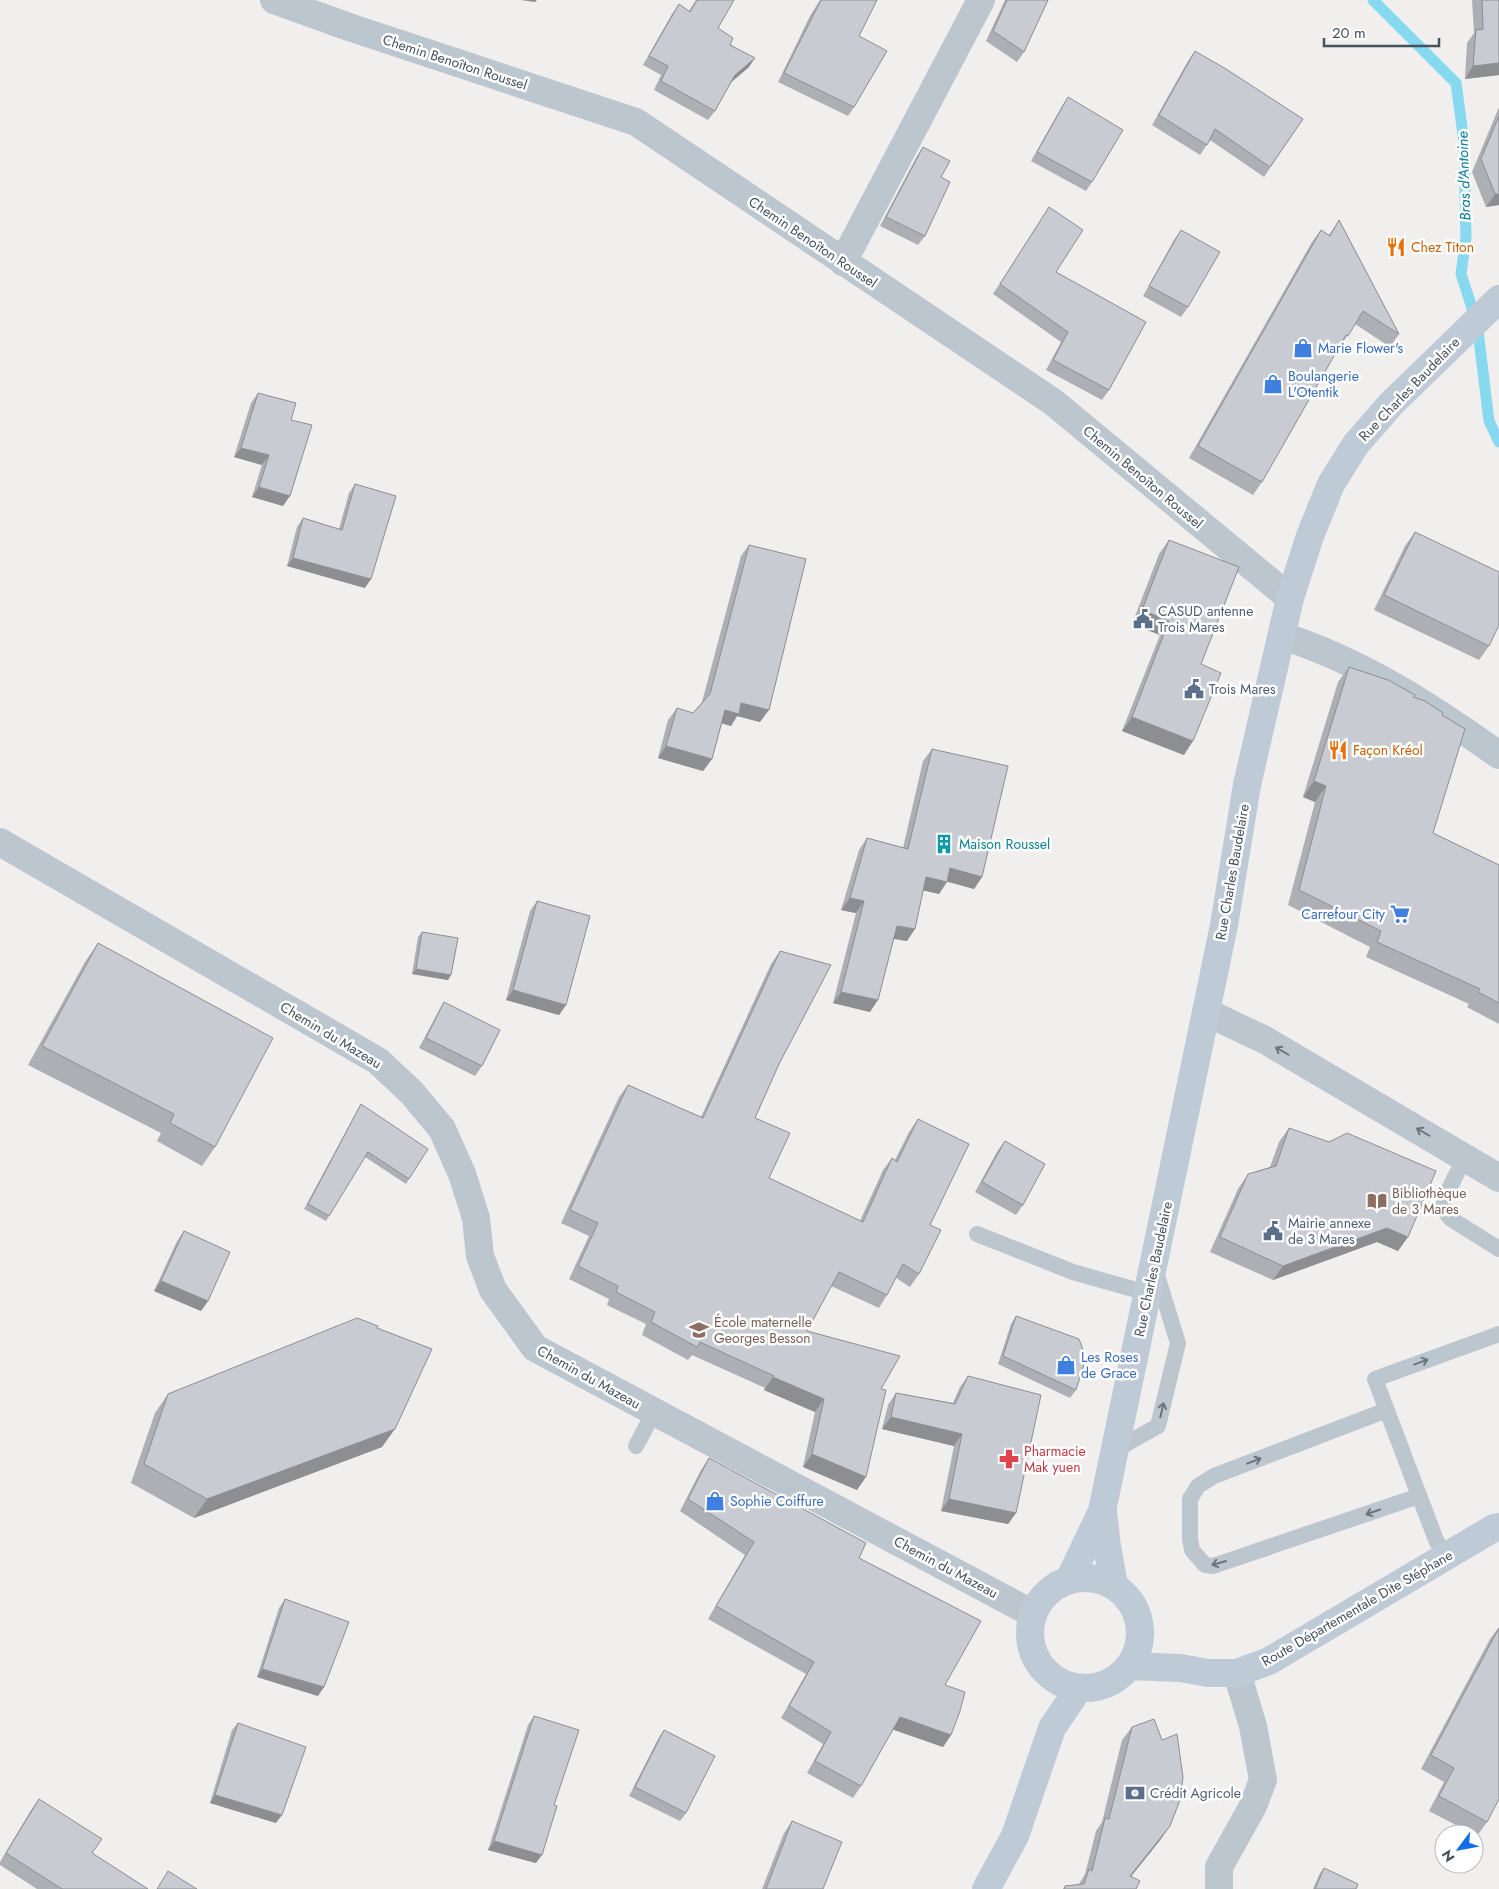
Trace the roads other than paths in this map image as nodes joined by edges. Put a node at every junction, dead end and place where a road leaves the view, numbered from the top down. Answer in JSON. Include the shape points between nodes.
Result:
{"nodes":[{"id":1,"x":274,"y":0,"type":"edge"},
{"id":2,"x":981,"y":0,"type":"edge"},
{"id":3,"x":843,"y":262,"type":"junction"},
{"id":4,"x":1499,"y":299,"type":"edge"},
{"id":5,"x":1290,"y":598,"type":"junction"},
{"id":6,"x":1282,"y":636,"type":"junction"},
{"id":7,"x":1499,"y":755,"type":"edge"},
{"id":8,"x":0,"y":842,"type":"edge"},
{"id":9,"x":1206,"y":1012,"type":"junction"},
{"id":10,"x":1465,"y":1157,"type":"junction"},
{"id":11,"x":1499,"y":1178,"type":"edge"},
{"id":12,"x":978,"y":1234,"type":"dead end"},
{"id":13,"x":1499,"y":1249,"type":"edge"},
{"id":14,"x":1154,"y":1264,"type":"junction"},
{"id":15,"x":1147,"y":1293,"type":"junction"},
{"id":16,"x":1499,"y":1334,"type":"edge"},
{"id":17,"x":1387,"y":1410,"type":"junction"},
{"id":18,"x":654,"y":1412,"type":"junction"},
{"id":19,"x":636,"y":1446,"type":"dead end"},
{"id":20,"x":1115,"y":1450,"type":"junction"},
{"id":21,"x":1419,"y":1496,"type":"junction"},
{"id":22,"x":1102,"y":1510,"type":"junction"},
{"id":23,"x":1499,"y":1527,"type":"edge"},
{"id":24,"x":1446,"y":1557,"type":"junction"},
{"id":25,"x":1069,"y":1580,"type":"junction"},
{"id":26,"x":1114,"y":1586,"type":"junction"},
{"id":27,"x":1033,"y":1614,"type":"junction"},
{"id":28,"x":1140,"y":1634,"type":"junction"},
{"id":29,"x":1129,"y":1666,"type":"junction"},
{"id":30,"x":1180,"y":1668,"type":"junction"},
{"id":31,"x":1237,"y":1673,"type":"junction"},
{"id":32,"x":1052,"y":1676,"type":"junction"},
{"id":33,"x":1079,"y":1688,"type":"junction"},
{"id":34,"x":1052,"y":1728,"type":"junction"},
{"id":35,"x":986,"y":1889,"type":"edge"},
{"id":36,"x":1219,"y":1889,"type":"edge"}],
"edges":[{"from":1,"to":3,"type":"street","name":"Chemin Benoîton Roussel","via":[[636,122]]},
{"from":2,"to":3,"type":"street"},
{"from":3,"to":5,"type":"street","name":"Chemin Benoîton Roussel","via":[[1053,402]]},
{"from":4,"to":5,"type":"main road","name":"Rue Charles Baudelaire","via":[[1391,404],[1356,444],[1331,484]]},
{"from":5,"to":6,"type":"main road","name":"Rue Charles Baudelaire"},
{"from":6,"to":7,"type":"street","via":[[1308,644],[1379,677],[1446,717]]},
{"from":6,"to":9,"type":"main road","name":"Rue Charles Baudelaire","via":[[1247,785]]},
{"from":8,"to":18,"type":"street","name":"Chemin du Mazeau","via":[[378,1061],[412,1093],[442,1129],[465,1183],[476,1218],[480,1256],[493,1290],[526,1336],[536,1348]]},
{"from":10,"to":9,"type":"street","one_way":true,"via":[[1264,1040]]},
{"from":9,"to":14,"type":"main road","name":"Rue Charles Baudelaire"},
{"from":10,"to":11,"type":"street"},
{"from":10,"to":13,"type":"lane","via":[[1445,1197],[1443,1209],[1451,1219]]},
{"from":12,"to":15,"type":"lane","via":[[1073,1272]]},
{"from":14,"to":15,"type":"main road","name":"Rue Charles Baudelaire"},
{"from":20,"to":14,"type":"lane","one_way":true,"via":[[1158,1426],[1178,1343]]},
{"from":15,"to":20,"type":"main road","name":"Rue Charles Baudelaire"},
{"from":17,"to":16,"type":"lane","one_way":true,"via":[[1375,1379]]},
{"from":17,"to":21,"type":"lane"},
{"from":21,"to":17,"type":"lane","one_way":true,"via":[[1213,1566],[1205,1565],[1192,1550],[1190,1499],[1198,1486],[1214,1476]]},
{"from":18,"to":19,"type":"lane"},
{"from":18,"to":27,"type":"street","name":"Chemin du Mazeau"},
{"from":20,"to":22,"type":"main road","name":"Rue Charles Baudelaire"},
{"from":21,"to":24,"type":"lane"},
{"from":22,"to":25,"type":"main road","name":"Rue Charles Baudelaire"},
{"from":22,"to":26,"type":"main road","name":"Rue Charles Baudelaire"},
{"from":23,"to":24,"type":"main road","name":"Route Départementale Dite Stéphane"},
{"from":24,"to":31,"type":"main road","name":"Route Départementale Dite Stéphane","via":[[1270,1661]]},
{"from":25,"to":26,"type":"main road","via":[[1084,1577]]},
{"from":25,"to":27,"type":"main road","via":[[1054,1587],[1041,1599]]},
{"from":26,"to":28,"type":"main road","via":[[1128,1598],[1137,1615]]},
{"from":27,"to":32,"type":"main road","via":[[1032,1649]]},
{"from":28,"to":29,"type":"main road","via":[[1138,1651]]},
{"from":28,"to":30,"type":"main road"},
{"from":29,"to":30,"type":"main road","name":"Route Départementale Dite Stéphane"},
{"from":29,"to":33,"type":"main road","via":[[1116,1679],[1098,1687]]},
{"from":30,"to":31,"type":"main road","name":"Route Départementale Dite Stéphane","via":[[1208,1673]]},
{"from":31,"to":36,"type":"street","via":[[1253,1726],[1263,1780],[1253,1806],[1219,1867]]},
{"from":32,"to":33,"type":"main road"},
{"from":32,"to":34,"type":"main road"},
{"from":33,"to":34,"type":"main road"},
{"from":34,"to":35,"type":"main road","via":[[1015,1836]]}]}
